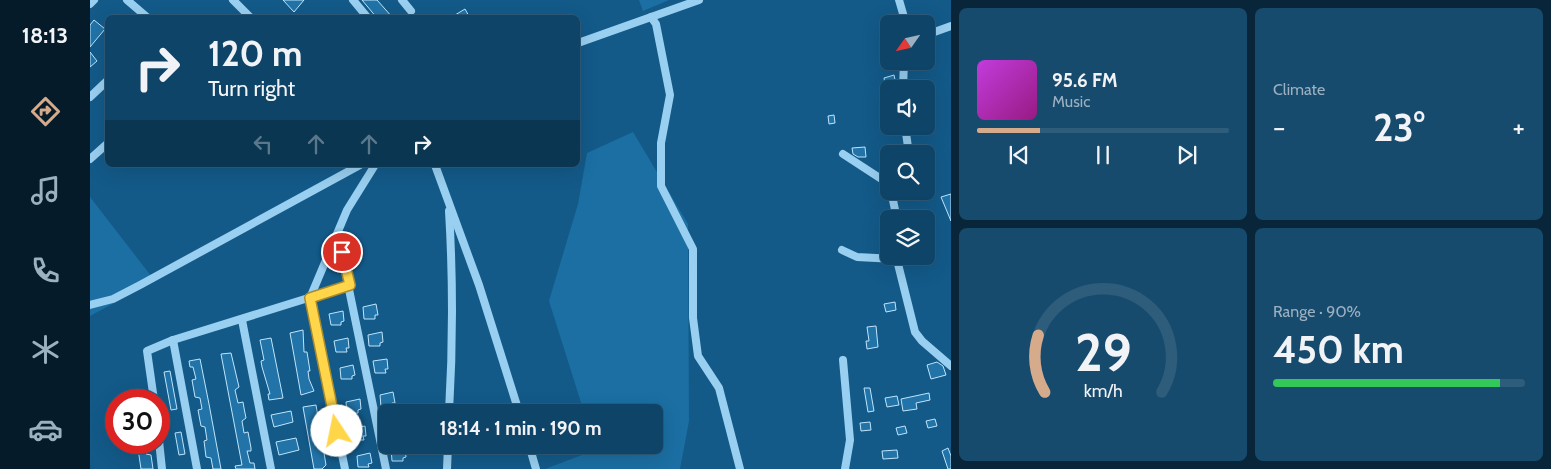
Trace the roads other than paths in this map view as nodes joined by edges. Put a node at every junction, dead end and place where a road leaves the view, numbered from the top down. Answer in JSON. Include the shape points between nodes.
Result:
{"nodes":[{"id":1,"x":94,"y":0,"type":"edge"},
{"id":2,"x":127,"y":0,"type":"edge"},
{"id":3,"x":233,"y":0,"type":"edge"},
{"id":4,"x":353,"y":0,"type":"edge"},
{"id":5,"x":402,"y":0,"type":"edge"},
{"id":6,"x":699,"y":0,"type":"edge"},
{"id":7,"x":899,"y":0,"type":"edge"},
{"id":8,"x":90,"y":4,"type":"edge"},
{"id":9,"x":411,"y":11,"type":"dead end"},
{"id":10,"x":144,"y":15,"type":"edge"},
{"id":11,"x":248,"y":15,"type":"edge"},
{"id":12,"x":366,"y":15,"type":"edge"},
{"id":13,"x":903,"y":15,"type":"edge"},
{"id":14,"x":651,"y":17,"type":"junction"},
{"id":15,"x":951,"y":26,"type":"edge"},
{"id":16,"x":935,"y":32,"type":"edge"},
{"id":17,"x":580,"y":42,"type":"edge"},
{"id":18,"x":105,"y":83,"type":"edge"},
{"id":19,"x":90,"y":97,"type":"edge"},
{"id":20,"x":105,"y":146,"type":"edge"},
{"id":21,"x":843,"y":154,"type":"dead end"},
{"id":22,"x":90,"y":159,"type":"edge"},
{"id":23,"x":356,"y":167,"type":"edge"},
{"id":24,"x":374,"y":167,"type":"edge"},
{"id":25,"x":436,"y":167,"type":"edge"},
{"id":26,"x":880,"y":178,"type":"edge"},
{"id":27,"x":449,"y":207,"type":"junction"},
{"id":28,"x":338,"y":236,"type":"junction"},
{"id":29,"x":842,"y":250,"type":"dead end"},
{"id":30,"x":880,"y":257,"type":"edge"},
{"id":31,"x":898,"y":265,"type":"edge"},
{"id":32,"x":350,"y":285,"type":"junction"},
{"id":33,"x":310,"y":298,"type":"junction"},
{"id":34,"x":90,"y":306,"type":"edge"},
{"id":35,"x":242,"y":320,"type":"junction"},
{"id":36,"x":173,"y":340,"type":"junction"},
{"id":37,"x":843,"y":360,"type":"dead end"},
{"id":38,"x":951,"y":366,"type":"edge"},
{"id":39,"x":153,"y":389,"type":"edge"},
{"id":40,"x":449,"y":404,"type":"edge"},
{"id":41,"x":516,"y":404,"type":"edge"},
{"id":42,"x":160,"y":454,"type":"edge"},
{"id":43,"x":448,"y":454,"type":"edge"},
{"id":44,"x":532,"y":454,"type":"edge"},
{"id":45,"x":162,"y":469,"type":"edge"},
{"id":46,"x":197,"y":469,"type":"edge"},
{"id":47,"x":271,"y":469,"type":"edge"},
{"id":48,"x":345,"y":469,"type":"edge"},
{"id":49,"x":386,"y":469,"type":"edge"},
{"id":50,"x":447,"y":469,"type":"edge"},
{"id":51,"x":536,"y":469,"type":"edge"},
{"id":52,"x":740,"y":469,"type":"edge"},
{"id":53,"x":844,"y":469,"type":"edge"}],
"edges":[{"from":1,"to":8,"type":"street"},
{"from":2,"to":10,"type":"street"},
{"from":3,"to":11,"type":"street"},
{"from":4,"to":12,"type":"street"},
{"from":5,"to":9,"type":"street"},
{"from":6,"to":14,"type":"street"},
{"from":7,"to":13,"type":"street"},
{"from":14,"to":17,"type":"street"},
{"from":14,"to":52,"type":"street","via":[[656,24],[670,95],[661,143],[661,186],[693,249],[693,318],[698,356],[718,388]]},
{"from":15,"to":16,"type":"street"},
{"from":18,"to":19,"type":"street"},
{"from":20,"to":22,"type":"street"},
{"from":21,"to":26,"type":"street"},
{"from":23,"to":34,"type":"street","via":[[140,285]]},
{"from":24,"to":28,"type":"street","via":[[347,210]]},
{"from":25,"to":27,"type":"street"},
{"from":27,"to":40,"type":"street","via":[[452,289]]},
{"from":27,"to":41,"type":"street","via":[[479,286]]},
{"from":28,"to":32,"type":"street"},
{"from":28,"to":33,"type":"street"},
{"from":29,"to":30,"type":"street","via":[[856,257]]},
{"from":31,"to":38,"type":"street","via":[[915,332]]},
{"from":32,"to":33,"type":"street"},
{"from":32,"to":49,"type":"street"},
{"from":33,"to":35,"type":"street"},
{"from":33,"to":48,"type":"street"},
{"from":35,"to":36,"type":"street"},
{"from":35,"to":47,"type":"street"},
{"from":36,"to":39,"type":"street","via":[[148,351]]},
{"from":36,"to":46,"type":"street"},
{"from":37,"to":53,"type":"street","via":[[850,440]]},
{"from":42,"to":45,"type":"street"},
{"from":43,"to":50,"type":"street"},
{"from":44,"to":51,"type":"street"}]}
